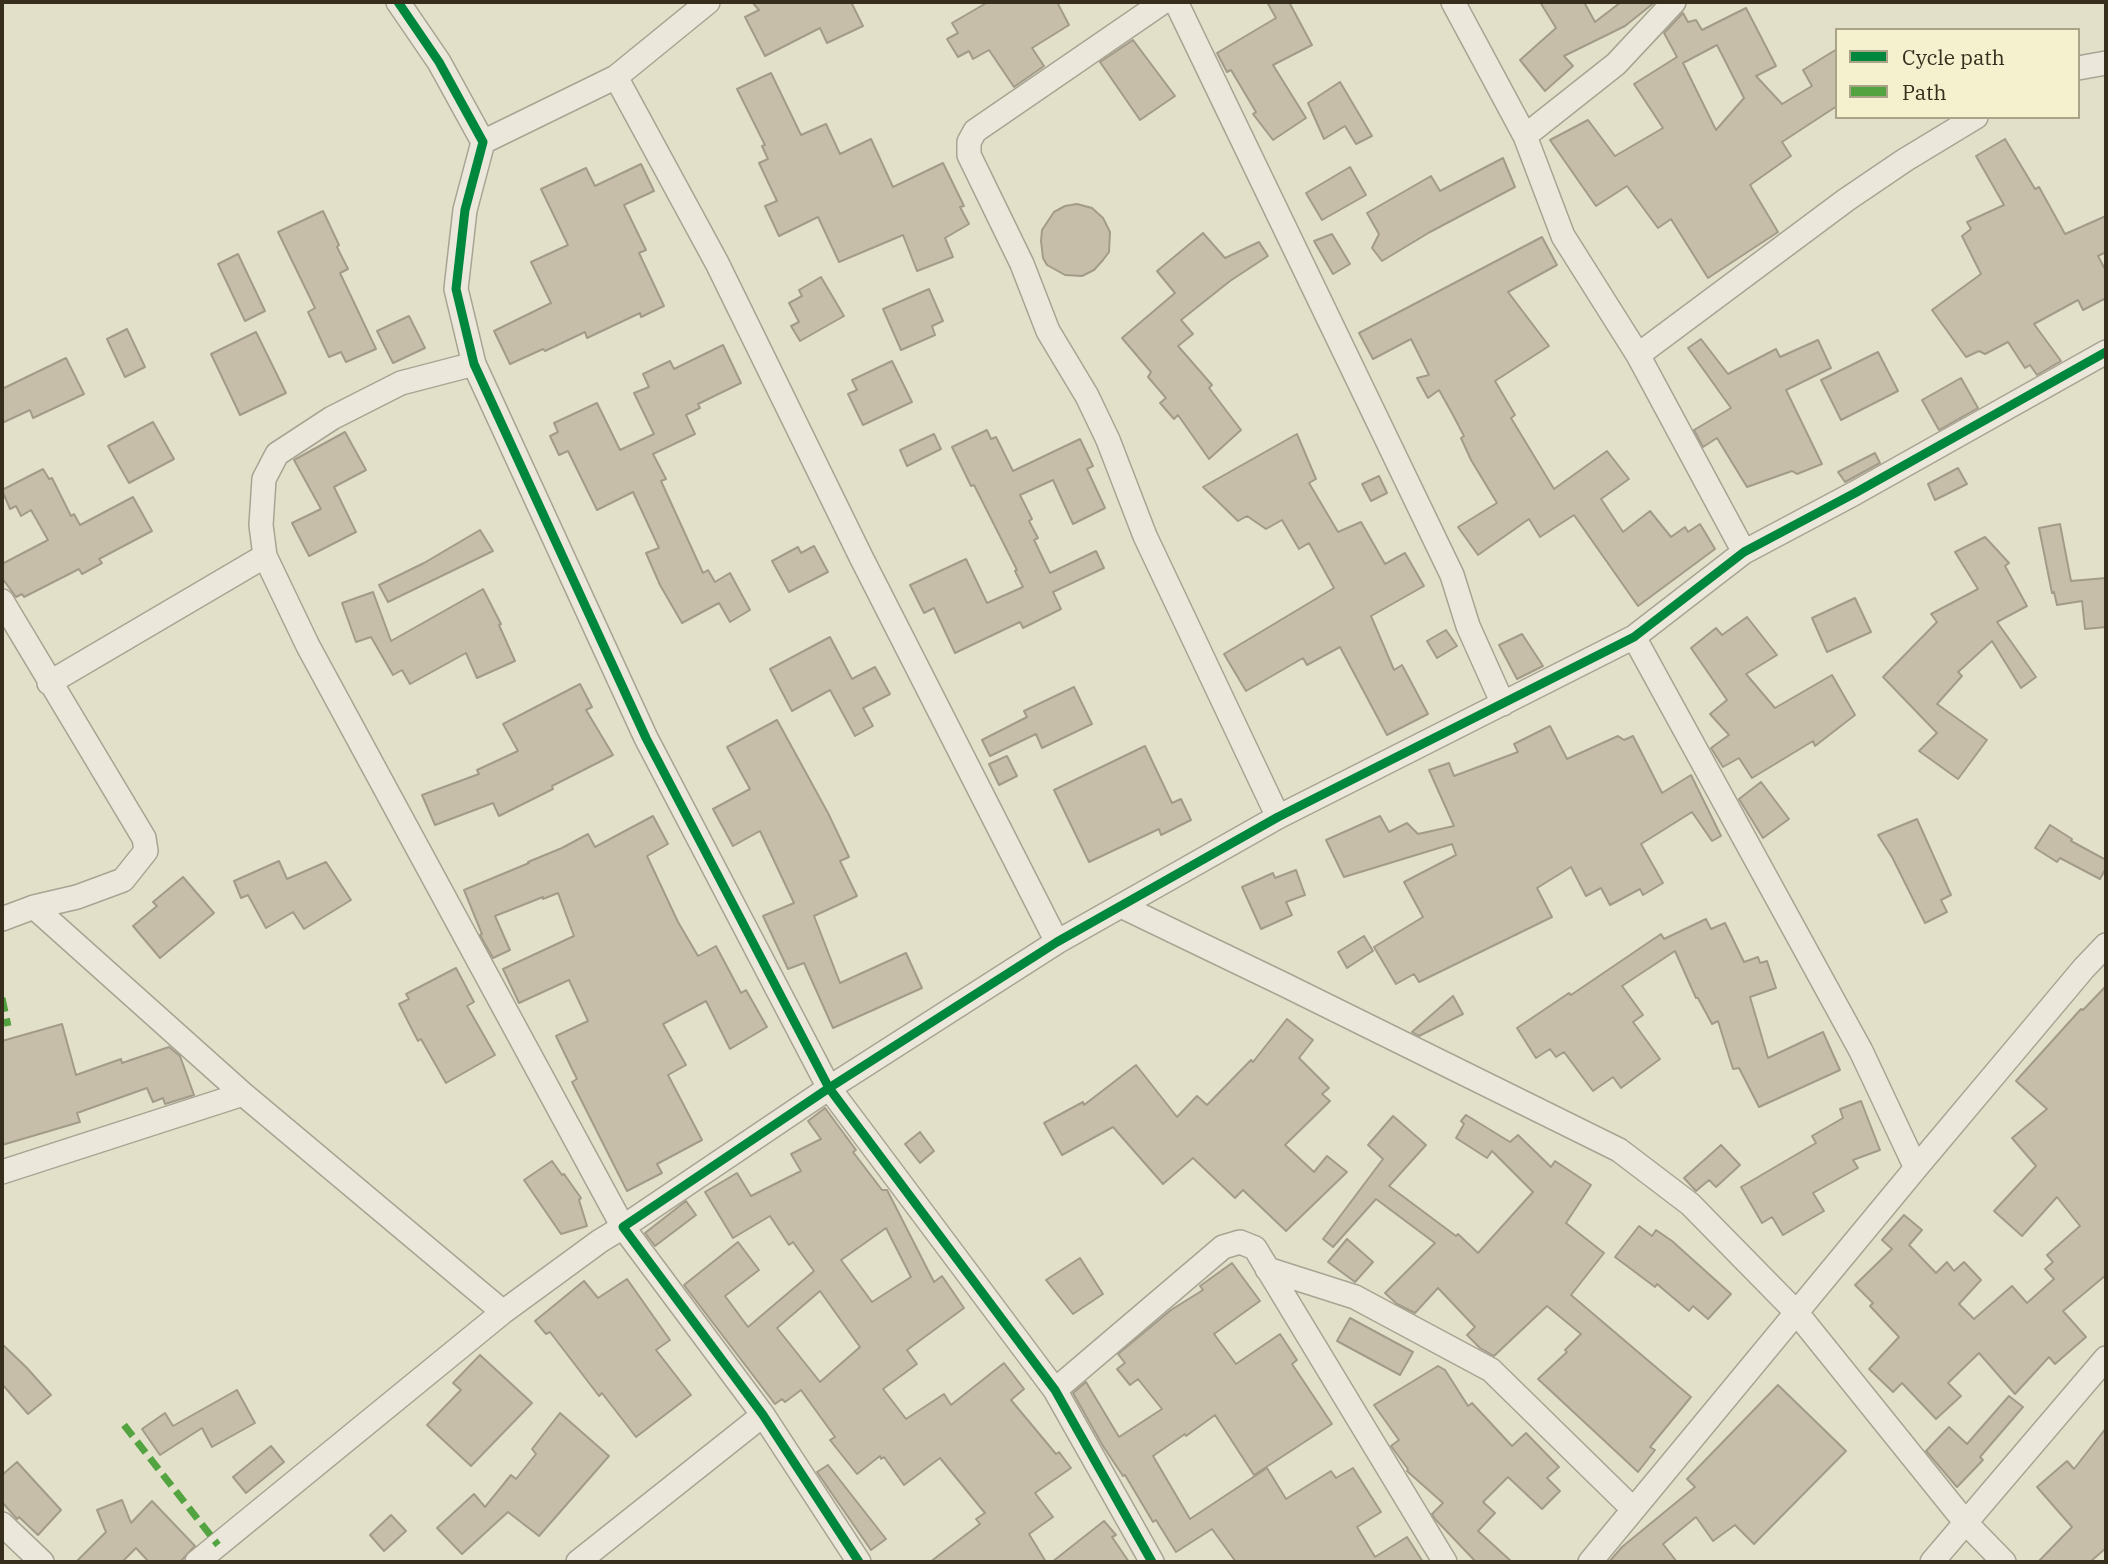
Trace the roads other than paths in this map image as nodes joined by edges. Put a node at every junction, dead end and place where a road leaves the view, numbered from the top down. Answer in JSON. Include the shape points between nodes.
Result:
{"nodes":[{"id":1,"x":398,"y":2,"type":"edge"},
{"id":2,"x":708,"y":2,"type":"edge"},
{"id":3,"x":1163,"y":2,"type":"edge"},
{"id":4,"x":1175,"y":2,"type":"edge"},
{"id":5,"x":1453,"y":2,"type":"edge"},
{"id":6,"x":1674,"y":2,"type":"edge"},
{"id":7,"x":2106,"y":63,"type":"edge"},
{"id":8,"x":2080,"y":68,"type":"edge"},
{"id":9,"x":616,"y":77,"type":"junction"},
{"id":10,"x":1973,"y":119,"type":"edge"},
{"id":11,"x":1525,"y":136,"type":"junction"},
{"id":12,"x":483,"y":142,"type":"junction"},
{"id":13,"x":2106,"y":352,"type":"edge"},
{"id":14,"x":1637,"y":355,"type":"junction"},
{"id":15,"x":474,"y":364,"type":"junction"},
{"id":16,"x":1744,"y":552,"type":"junction"},
{"id":17,"x":265,"y":556,"type":"junction"},
{"id":18,"x":2,"y":601,"type":"edge"},
{"id":19,"x":1634,"y":637,"type":"junction"},
{"id":20,"x":49,"y":683,"type":"junction"},
{"id":21,"x":1503,"y":704,"type":"junction"},
{"id":22,"x":1278,"y":817,"type":"junction"},
{"id":23,"x":1121,"y":906,"type":"junction"},
{"id":24,"x":34,"y":907,"type":"junction"},
{"id":25,"x":2,"y":919,"type":"edge"},
{"id":26,"x":1058,"y":942,"type":"junction"},
{"id":27,"x":2106,"y":945,"type":"edge"},
{"id":28,"x":829,"y":1088,"type":"junction"},
{"id":29,"x":243,"y":1094,"type":"junction"},
{"id":30,"x":1916,"y":1168,"type":"junction"},
{"id":31,"x":2,"y":1172,"type":"edge"},
{"id":32,"x":623,"y":1227,"type":"junction"},
{"id":33,"x":1267,"y":1269,"type":"junction"},
{"id":34,"x":503,"y":1312,"type":"junction"},
{"id":35,"x":1796,"y":1312,"type":"junction"},
{"id":36,"x":2106,"y":1358,"type":"edge"},
{"id":37,"x":1055,"y":1390,"type":"junction"},
{"id":38,"x":763,"y":1415,"type":"junction"},
{"id":39,"x":1633,"y":1509,"type":"junction"},
{"id":40,"x":1966,"y":1523,"type":"junction"},
{"id":41,"x":2,"y":1524,"type":"edge"},
{"id":42,"x":42,"y":1562,"type":"edge"},
{"id":43,"x":197,"y":1562,"type":"edge"},
{"id":44,"x":578,"y":1562,"type":"edge"},
{"id":45,"x":859,"y":1562,"type":"edge"},
{"id":46,"x":1152,"y":1562,"type":"edge"},
{"id":47,"x":1445,"y":1562,"type":"edge"},
{"id":48,"x":1590,"y":1562,"type":"edge"},
{"id":49,"x":1932,"y":1562,"type":"edge"},
{"id":50,"x":2004,"y":1562,"type":"edge"}],
"edges":[{"from":1,"to":12,"type":"street","via":[[439,62]]},
{"from":2,"to":9,"type":"street"},
{"from":3,"to":22,"type":"street","via":[[975,131],[968,142],[969,155],[1022,264],[1048,331],[1108,440],[1145,536]]},
{"from":4,"to":21,"type":"street","via":[[1446,562]]},
{"from":5,"to":11,"type":"street"},
{"from":6,"to":11,"type":"street","via":[[1616,64]]},
{"from":7,"to":8,"type":"street"},
{"from":9,"to":12,"type":"street"},
{"from":9,"to":26,"type":"street","via":[[717,264]]},
{"from":10,"to":14,"type":"street","via":[[1846,200]]},
{"from":11,"to":14,"type":"street","via":[[1563,236]]},
{"from":12,"to":15,"type":"street","via":[[465,210],[456,289]]},
{"from":13,"to":16,"type":"street"},
{"from":14,"to":16,"type":"street"},
{"from":15,"to":17,"type":"street","via":[[401,383],[332,418],[277,454],[264,479],[261,525]]},
{"from":15,"to":28,"type":"street","via":[[646,738]]},
{"from":16,"to":19,"type":"street"},
{"from":17,"to":20,"type":"street"},
{"from":17,"to":32,"type":"street","via":[[308,646]]},
{"from":18,"to":20,"type":"street"},
{"from":19,"to":21,"type":"street"},
{"from":19,"to":30,"type":"street","via":[[1861,1051]]},
{"from":20,"to":24,"type":"street","via":[[144,838],[146,851],[123,880]]},
{"from":21,"to":22,"type":"street"},
{"from":22,"to":23,"type":"street"},
{"from":23,"to":26,"type":"street"},
{"from":23,"to":35,"type":"street","via":[[1619,1150],[1689,1204]]},
{"from":24,"to":25,"type":"street"},
{"from":24,"to":29,"type":"street"},
{"from":26,"to":28,"type":"street"},
{"from":27,"to":30,"type":"street"},
{"from":28,"to":32,"type":"street"},
{"from":28,"to":37,"type":"street"},
{"from":29,"to":31,"type":"street"},
{"from":29,"to":34,"type":"street"},
{"from":30,"to":35,"type":"street"},
{"from":32,"to":34,"type":"street"},
{"from":32,"to":38,"type":"street"},
{"from":33,"to":37,"type":"street","via":[[1255,1248],[1240,1242],[1223,1247]]},
{"from":33,"to":39,"type":"street","via":[[1355,1297],[1490,1370]]},
{"from":33,"to":47,"type":"street"},
{"from":34,"to":43,"type":"street"},
{"from":35,"to":39,"type":"street"},
{"from":35,"to":40,"type":"street"},
{"from":36,"to":40,"type":"street"},
{"from":37,"to":46,"type":"street"},
{"from":38,"to":44,"type":"street"},
{"from":38,"to":45,"type":"street"},
{"from":39,"to":48,"type":"street"},
{"from":40,"to":49,"type":"street"},
{"from":40,"to":50,"type":"street"},
{"from":41,"to":42,"type":"street"}]}
